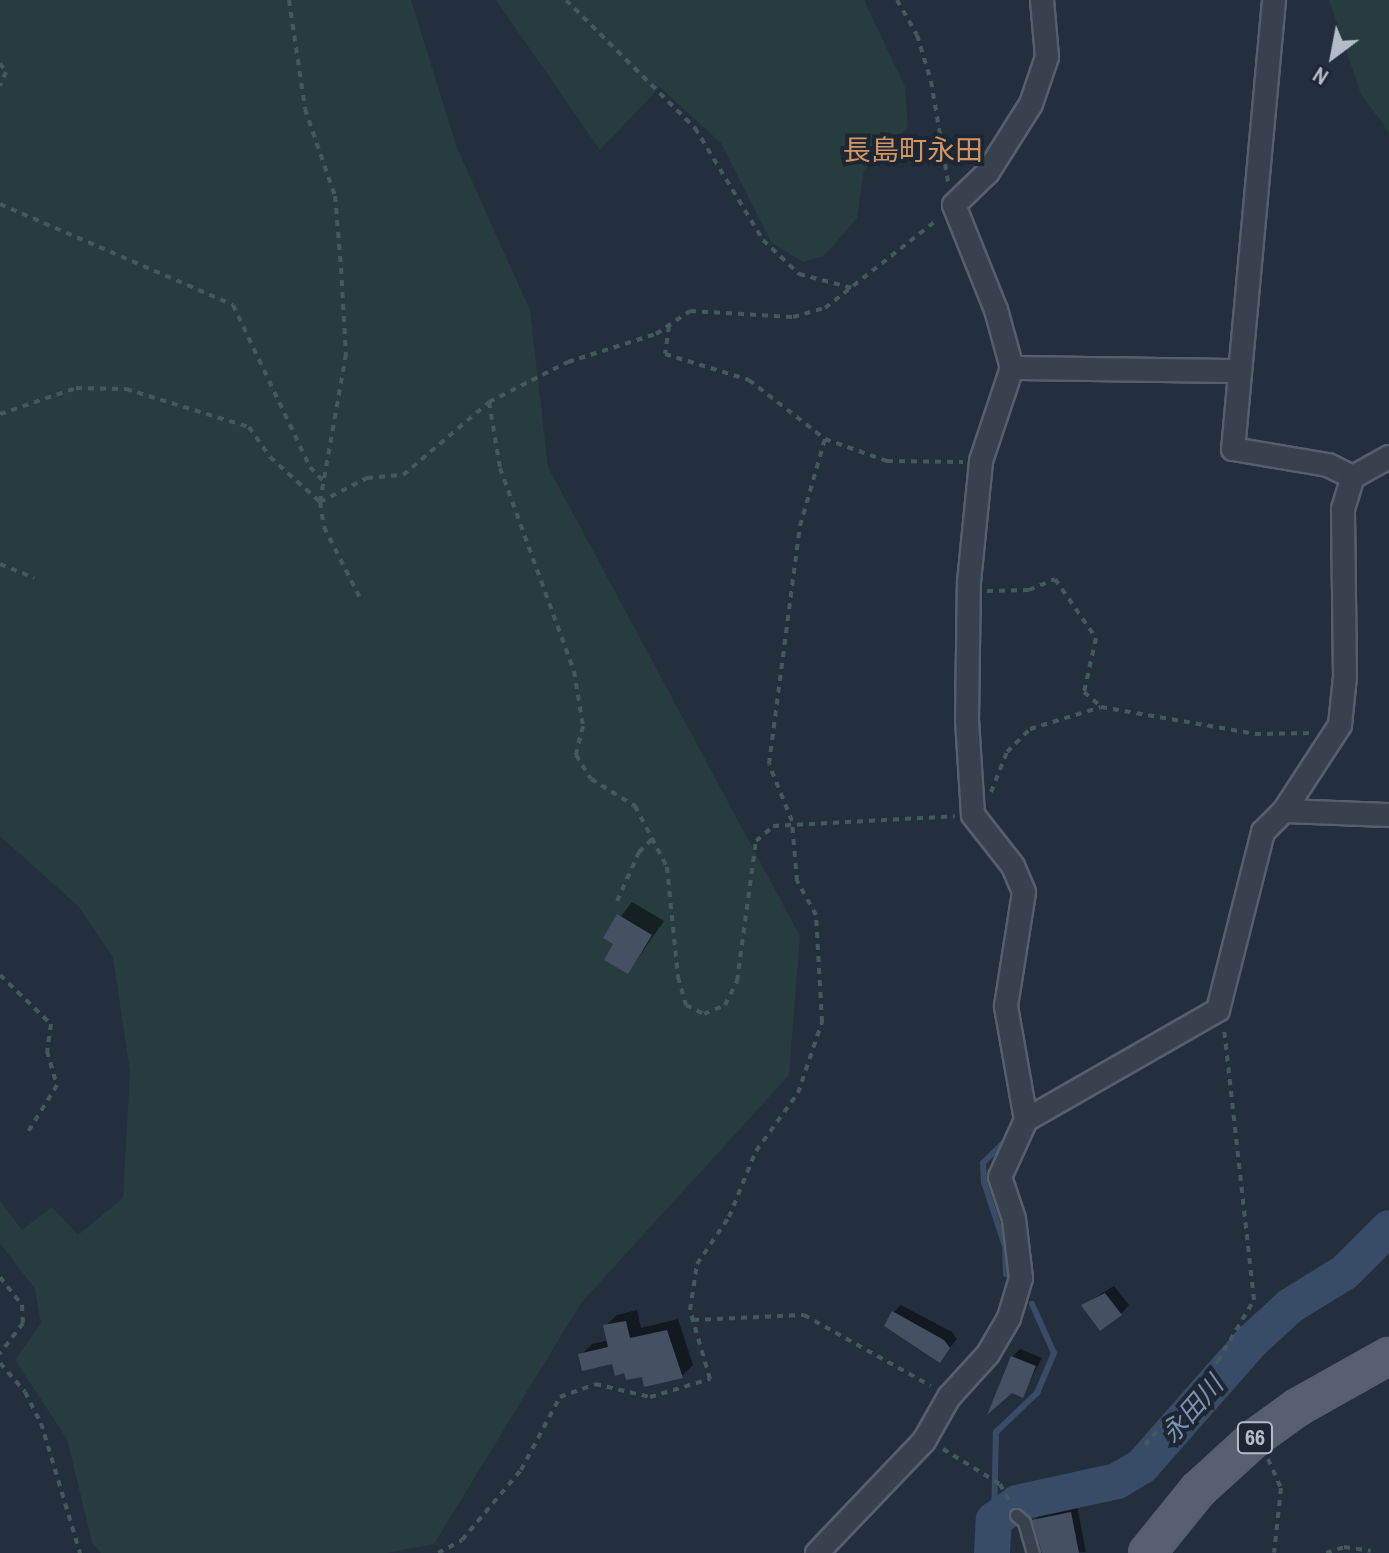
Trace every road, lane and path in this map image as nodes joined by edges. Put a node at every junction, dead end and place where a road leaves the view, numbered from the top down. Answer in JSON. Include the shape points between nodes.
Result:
{"nodes":[{"id":1,"x":289,"y":0,"type":"edge"},
{"id":2,"x":566,"y":0,"type":"edge"},
{"id":3,"x":897,"y":0,"type":"edge"},
{"id":4,"x":1042,"y":0,"type":"edge"},
{"id":5,"x":1274,"y":0,"type":"edge"},
{"id":6,"x":0,"y":63,"type":"edge"},
{"id":7,"x":0,"y":86,"type":"edge"},
{"id":8,"x":0,"y":204,"type":"edge"},
{"id":9,"x":954,"y":205,"type":"junction"},
{"id":10,"x":852,"y":288,"type":"junction"},
{"id":11,"x":670,"y":324,"type":"junction"},
{"id":12,"x":1012,"y":368,"type":"junction"},
{"id":13,"x":1238,"y":371,"type":"junction"},
{"id":14,"x":489,"y":402,"type":"junction"},
{"id":15,"x":0,"y":414,"type":"edge"},
{"id":16,"x":825,"y":439,"type":"junction"},
{"id":17,"x":1389,"y":457,"type":"edge"},
{"id":18,"x":981,"y":461,"type":"junction"},
{"id":19,"x":1353,"y":477,"type":"junction"},
{"id":20,"x":322,"y":480,"type":"junction"},
{"id":21,"x":320,"y":502,"type":"junction"},
{"id":22,"x":0,"y":564,"type":"edge"},
{"id":23,"x":34,"y":578,"type":"dead end"},
{"id":24,"x":969,"y":592,"type":"junction"},
{"id":25,"x":361,"y":600,"type":"dead end"},
{"id":26,"x":1101,"y":707,"type":"junction"},
{"id":27,"x":1330,"y":741,"type":"junction"},
{"id":28,"x":972,"y":809,"type":"junction"},
{"id":29,"x":1284,"y":811,"type":"junction"},
{"id":30,"x":1389,"y":815,"type":"edge"},
{"id":31,"x":792,"y":821,"type":"junction"},
{"id":32,"x":652,"y":839,"type":"junction"},
{"id":33,"x":617,"y":901,"type":"dead end"},
{"id":34,"x":0,"y":975,"type":"edge"},
{"id":35,"x":1218,"y":1010,"type":"junction"},
{"id":36,"x":1026,"y":1120,"type":"junction"},
{"id":37,"x":28,"y":1132,"type":"dead end"},
{"id":38,"x":0,"y":1277,"type":"edge"},
{"id":39,"x":693,"y":1320,"type":"junction"},
{"id":40,"x":0,"y":1354,"type":"edge"},
{"id":41,"x":1389,"y":1356,"type":"edge"},
{"id":42,"x":0,"y":1363,"type":"edge"},
{"id":43,"x":949,"y":1397,"type":"junction"},
{"id":44,"x":926,"y":1438,"type":"junction"},
{"id":45,"x":1255,"y":1438,"type":"junction"},
{"id":46,"x":1145,"y":1445,"type":"dead end"},
{"id":47,"x":1006,"y":1496,"type":"dead end"},
{"id":48,"x":1016,"y":1515,"type":"dead end"},
{"id":49,"x":1371,"y":1551,"type":"dead end"},
{"id":50,"x":80,"y":1553,"type":"edge"},
{"id":51,"x":438,"y":1553,"type":"edge"},
{"id":52,"x":817,"y":1553,"type":"edge"},
{"id":53,"x":1033,"y":1553,"type":"edge"},
{"id":54,"x":1147,"y":1553,"type":"edge"},
{"id":55,"x":1274,"y":1553,"type":"edge"},
{"id":56,"x":1326,"y":1553,"type":"edge"}],
"edges":[{"from":1,"to":20,"type":"path","via":[[305,109],[335,196],[341,268],[346,354]]},
{"from":2,"to":10,"type":"path","via":[[695,128],[763,240],[799,274]]},
{"from":3,"to":9,"type":"path","via":[[917,35],[931,81]]},
{"from":4,"to":9,"type":"street","via":[[1047,57],[1031,104],[988,172]]},
{"from":5,"to":13,"type":"street"},
{"from":6,"to":7,"type":"path","via":[[6,72]]},
{"from":8,"to":20,"type":"path","via":[[233,305],[310,467]]},
{"from":9,"to":10,"type":"path"},
{"from":9,"to":12,"type":"street","via":[[996,310]]},
{"from":10,"to":11,"type":"path","via":[[825,308],[793,317],[700,309]]},
{"from":11,"to":14,"type":"path","via":[[568,362]]},
{"from":11,"to":16,"type":"path","via":[[665,354],[749,380]]},
{"from":12,"to":13,"type":"street"},
{"from":12,"to":18,"type":"street"},
{"from":13,"to":19,"type":"street","via":[[1233,449],[1328,465]]},
{"from":14,"to":21,"type":"path","via":[[403,475],[367,478]]},
{"from":14,"to":32,"type":"path","via":[[500,468],[574,671],[583,726],[576,755],[591,779],[635,806]]},
{"from":15,"to":21,"type":"path","via":[[76,388],[126,389],[249,427],[270,457]]},
{"from":16,"to":18,"type":"path","via":[[887,461]]},
{"from":16,"to":31,"type":"path","via":[[800,526],[769,764]]},
{"from":17,"to":19,"type":"street"},
{"from":18,"to":24,"type":"street"},
{"from":19,"to":27,"type":"street","via":[[1343,509],[1345,677],[1340,725]]},
{"from":20,"to":21,"type":"path"},
{"from":21,"to":25,"type":"path","via":[[324,527]]},
{"from":22,"to":23,"type":"path"},
{"from":24,"to":26,"type":"path","via":[[1029,590],[1055,579],[1096,638],[1084,692]]},
{"from":24,"to":28,"type":"street"},
{"from":26,"to":27,"type":"path","via":[[1255,734],[1308,730]]},
{"from":26,"to":28,"type":"path","via":[[1030,729],[996,770],[996,789]]},
{"from":27,"to":29,"type":"street"},
{"from":28,"to":31,"type":"path"},
{"from":28,"to":36,"type":"street","via":[[1013,866],[1024,892],[1006,1006]]},
{"from":29,"to":30,"type":"street"},
{"from":29,"to":35,"type":"street","via":[[1263,832],[1253,857]]},
{"from":31,"to":32,"type":"path","via":[[773,826],[756,841],[737,981],[725,1005],[704,1014],[686,1005],[667,867]]},
{"from":31,"to":39,"type":"path","via":[[797,881],[816,915],[822,1022],[798,1093],[756,1151],[729,1217],[697,1264]]},
{"from":32,"to":33,"type":"path","via":[[639,852]]},
{"from":34,"to":37,"type":"path","via":[[51,1024],[47,1051],[57,1085]]},
{"from":35,"to":36,"type":"street"},
{"from":35,"to":46,"type":"path","via":[[1225,1030],[1254,1300],[1218,1361]]},
{"from":36,"to":43,"type":"street","via":[[1000,1177],[1014,1219],[1021,1278],[1009,1318],[988,1354]]},
{"from":38,"to":40,"type":"path","via":[[22,1305],[23,1323]]},
{"from":39,"to":43,"type":"path","via":[[804,1315]]},
{"from":39,"to":51,"type":"path","via":[[710,1379],[650,1397],[595,1384],[560,1397],[521,1470],[462,1540]]},
{"from":41,"to":45,"type":"main road","number":"66"},
{"from":42,"to":50,"type":"path","via":[[25,1392],[41,1423]]},
{"from":43,"to":44,"type":"street"},
{"from":44,"to":47,"type":"path","via":[[1000,1484]]},
{"from":44,"to":52,"type":"street"},
{"from":45,"to":54,"type":"main road","number":"66","via":[[1198,1490]]},
{"from":45,"to":55,"type":"path","via":[[1281,1488]]},
{"from":48,"to":53,"type":"lane","via":[[1024,1522]]},
{"from":49,"to":56,"type":"path","via":[[1344,1547]]}]}
